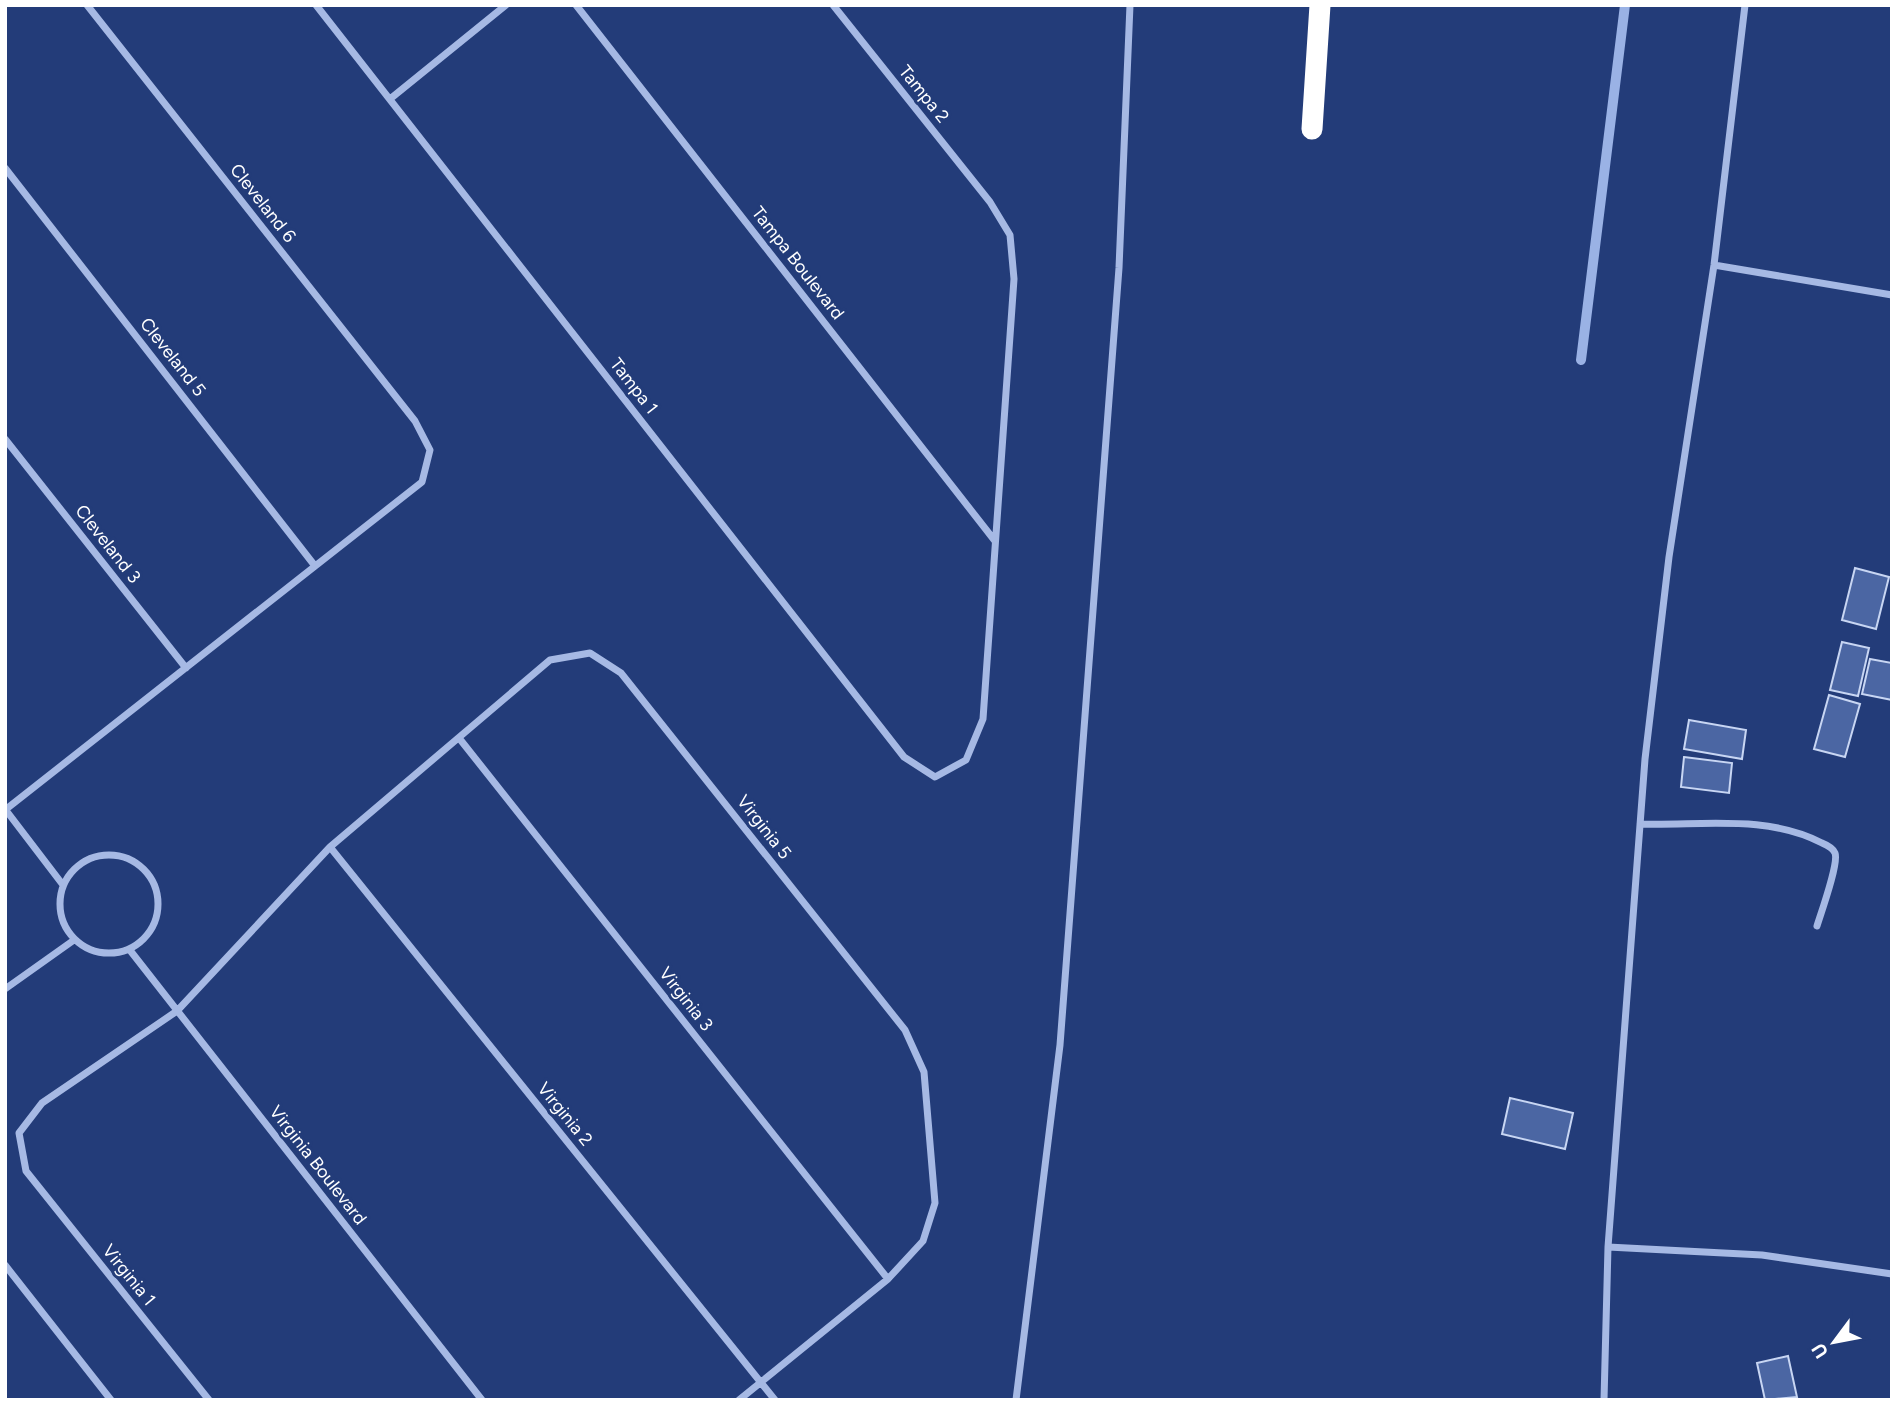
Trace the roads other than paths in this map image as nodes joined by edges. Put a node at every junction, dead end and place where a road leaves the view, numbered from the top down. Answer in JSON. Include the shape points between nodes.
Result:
{"nodes":[{"id":1,"x":87,"y":5,"type":"edge"},
{"id":2,"x":316,"y":5,"type":"edge"},
{"id":3,"x":506,"y":5,"type":"edge"},
{"id":4,"x":576,"y":5,"type":"edge"},
{"id":5,"x":833,"y":5,"type":"edge"},
{"id":6,"x":1130,"y":5,"type":"edge"},
{"id":7,"x":1320,"y":5,"type":"edge"},
{"id":8,"x":1745,"y":5,"type":"edge"},
{"id":9,"x":390,"y":99,"type":"junction"},
{"id":10,"x":1312,"y":130,"type":"dead end"},
{"id":11,"x":5,"y":168,"type":"edge"},
{"id":12,"x":1714,"y":265,"type":"junction"},
{"id":13,"x":1892,"y":295,"type":"edge"},
{"id":14,"x":5,"y":439,"type":"edge"},
{"id":15,"x":995,"y":541,"type":"junction"},
{"id":16,"x":315,"y":566,"type":"junction"},
{"id":17,"x":186,"y":668,"type":"junction"},
{"id":18,"x":459,"y":737,"type":"junction"},
{"id":19,"x":935,"y":777,"type":"joint"},
{"id":20,"x":5,"y":810,"type":"edge"},
{"id":21,"x":1640,"y":824,"type":"junction"},
{"id":22,"x":330,"y":847,"type":"junction"},
{"id":23,"x":63,"y":885,"type":"junction"},
{"id":24,"x":1817,"y":926,"type":"dead end"},
{"id":25,"x":75,"y":940,"type":"junction"},
{"id":26,"x":129,"y":949,"type":"junction"},
{"id":27,"x":5,"y":989,"type":"edge"},
{"id":28,"x":177,"y":1011,"type":"junction"},
{"id":29,"x":1608,"y":1247,"type":"junction"},
{"id":30,"x":5,"y":1265,"type":"edge"},
{"id":31,"x":1892,"y":1274,"type":"edge"},
{"id":32,"x":888,"y":1279,"type":"junction"},
{"id":33,"x":761,"y":1382,"type":"junction"},
{"id":34,"x":111,"y":1400,"type":"edge"},
{"id":35,"x":209,"y":1400,"type":"edge"},
{"id":36,"x":482,"y":1400,"type":"edge"},
{"id":37,"x":739,"y":1400,"type":"edge"},
{"id":38,"x":775,"y":1400,"type":"edge"},
{"id":39,"x":1016,"y":1400,"type":"edge"},
{"id":40,"x":1604,"y":1400,"type":"edge"}],
"edges":[{"from":1,"to":16,"type":"street","name":"Cleveland 6","via":[[415,421],[430,450],[422,482]]},
{"from":2,"to":9,"type":"street","name":"Tampa 1"},
{"from":3,"to":9,"type":"street"},
{"from":4,"to":15,"type":"street","name":"Tampa Boulevard"},
{"from":5,"to":15,"type":"street","name":"Tampa 2","via":[[990,202],[1010,235],[1014,279]]},
{"from":6,"to":39,"type":"street","via":[[1119,268],[1060,1045]]},
{"from":7,"to":10,"type":"highway"},
{"from":8,"to":12,"type":"street"},
{"from":9,"to":19,"type":"street","name":"Tampa 1","via":[[904,757]]},
{"from":11,"to":16,"type":"street","name":"Cleveland 5"},
{"from":12,"to":13,"type":"street"},
{"from":12,"to":21,"type":"street","via":[[1669,557]]},
{"from":14,"to":17,"type":"street","name":"Cleveland 3"},
{"from":15,"to":19,"type":"street","name":"Tampa 2","via":[[982,719],[966,760]]},
{"from":16,"to":17,"type":"street","name":"Cleveland 6"},
{"from":17,"to":20,"type":"street","name":"Cleveland 6"},
{"from":18,"to":22,"type":"street"},
{"from":18,"to":32,"type":"street","name":"Virginia 3"},
{"from":18,"to":32,"type":"street","name":"Virginia 5","via":[[550,660],[590,653],[621,673],[905,1030],[924,1072],[935,1203],[923,1241]]},
{"from":20,"to":23,"type":"street"},
{"from":21,"to":24,"type":"street","via":[[1779,828],[1830,847],[1835,867]]},
{"from":21,"to":29,"type":"street"},
{"from":22,"to":28,"type":"street"},
{"from":22,"to":33,"type":"street","name":"Virginia 2"},
{"from":23,"to":25,"type":"street","via":[[59,904]]},
{"from":23,"to":26,"type":"street","via":[[73,869],[89,858],[108,854],[127,857],[144,868],[155,884],[159,903],[145,939]]},
{"from":25,"to":26,"type":"street","via":[[91,950]]},
{"from":25,"to":27,"type":"street"},
{"from":26,"to":28,"type":"street","name":"Virginia Boulevard"},
{"from":28,"to":35,"type":"street","name":"Virginia 1","via":[[42,1103],[19,1133],[26,1171]]},
{"from":28,"to":36,"type":"street","name":"Virginia Boulevard"},
{"from":29,"to":31,"type":"street","via":[[1762,1255]]},
{"from":29,"to":40,"type":"street"},
{"from":30,"to":34,"type":"street"},
{"from":32,"to":33,"type":"street","name":"Virginia 5"},
{"from":33,"to":37,"type":"street","name":"Virginia 5"},
{"from":33,"to":38,"type":"street","name":"Virginia 2"}]}
